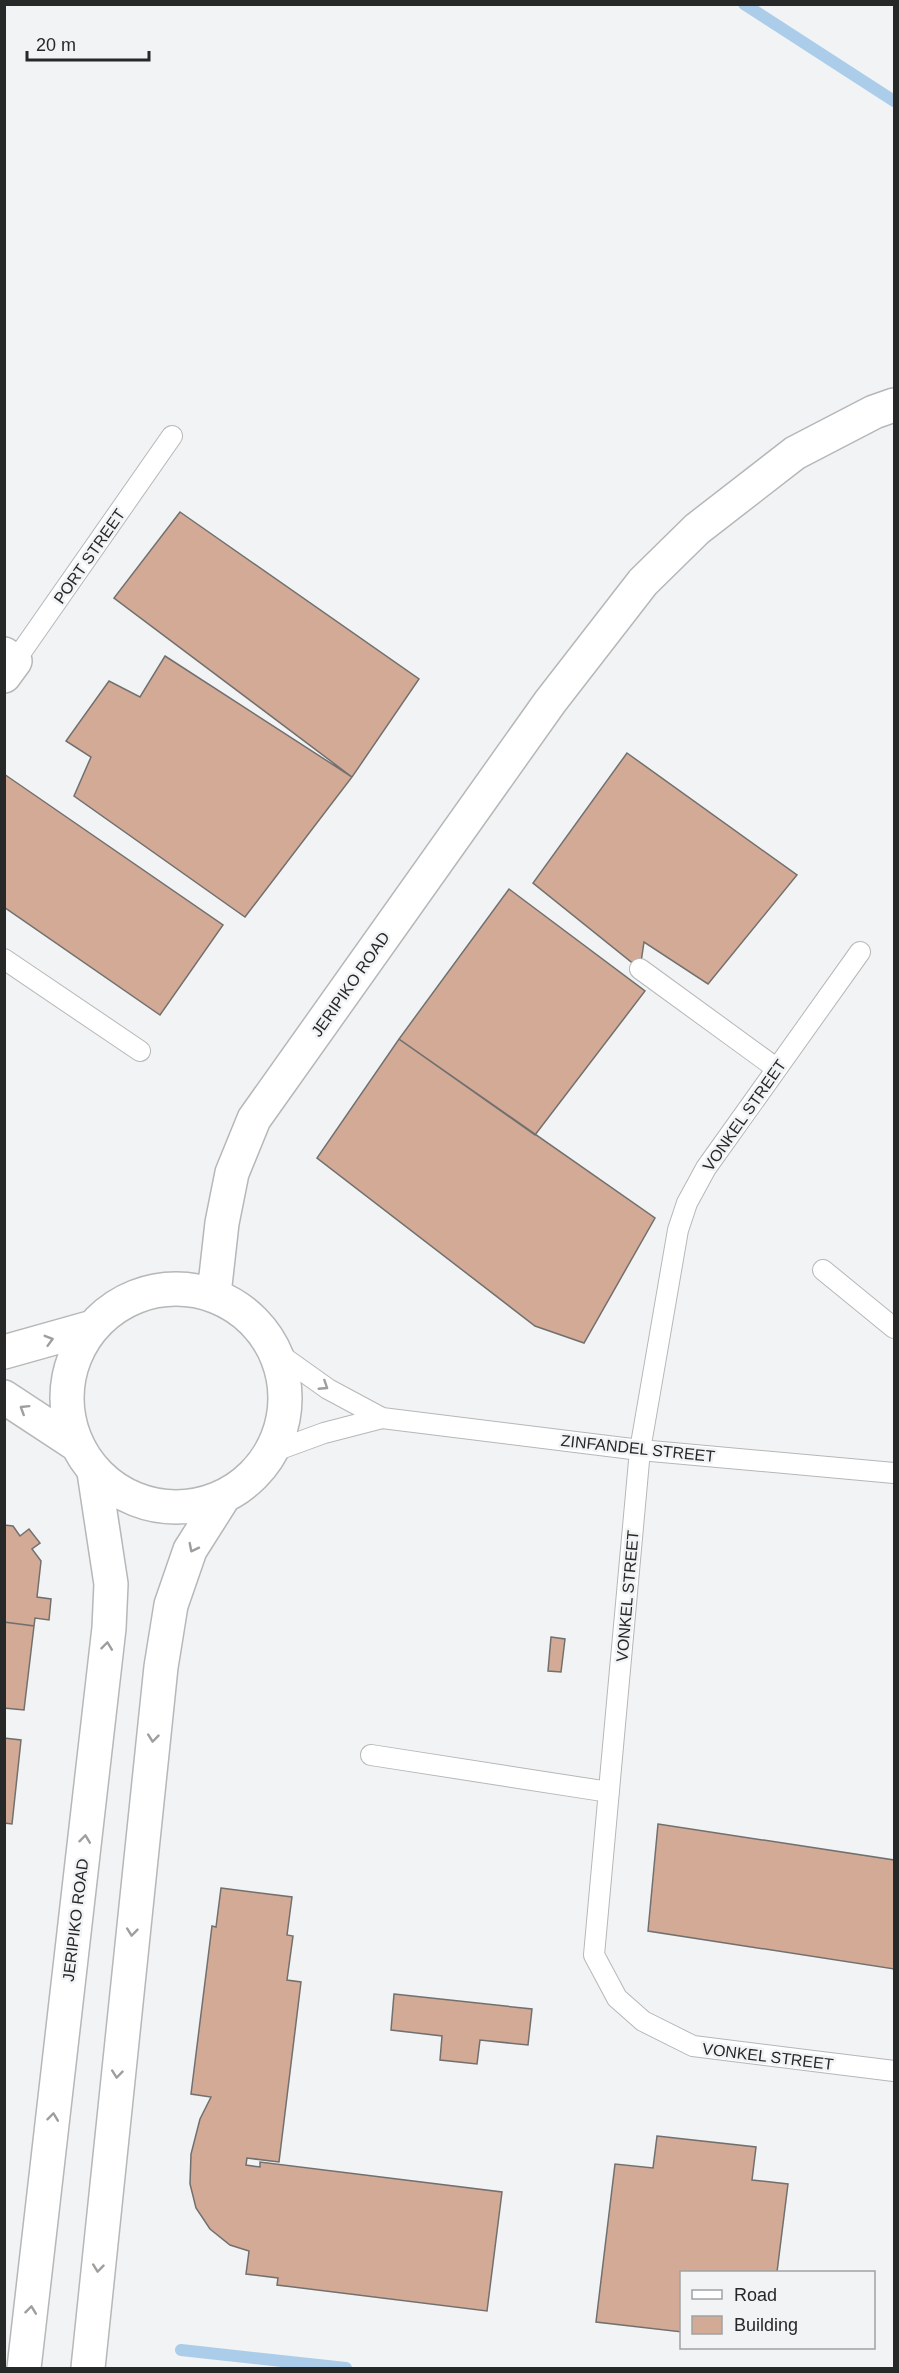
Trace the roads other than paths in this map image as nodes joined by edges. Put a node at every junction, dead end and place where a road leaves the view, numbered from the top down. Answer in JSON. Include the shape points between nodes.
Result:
{"nodes":[{"id":1,"x":894,"y":405,"type":"edge"},
{"id":2,"x":172,"y":436,"type":"dead end"},
{"id":3,"x":8,"y":664,"type":"edge"},
{"id":4,"x":860,"y":952,"type":"dead end"},
{"id":5,"x":4,"y":959,"type":"edge"},
{"id":6,"x":640,"y":969,"type":"dead end"},
{"id":7,"x":140,"y":1051,"type":"dead end"},
{"id":8,"x":776,"y":1068,"type":"junction"},
{"id":9,"x":824,"y":1270,"type":"dead end"},
{"id":10,"x":214,"y":1294,"type":"junction"},
{"id":11,"x":93,"y":1327,"type":"junction"},
{"id":12,"x":894,"y":1328,"type":"edge"},
{"id":13,"x":4,"y":1352,"type":"edge"},
{"id":14,"x":276,"y":1352,"type":"junction"},
{"id":15,"x":4,"y":1397,"type":"edge"},
{"id":16,"x":382,"y":1418,"type":"junction"},
{"id":17,"x":640,"y":1450,"type":"junction"},
{"id":18,"x":272,"y":1452,"type":"junction"},
{"id":19,"x":85,"y":1459,"type":"junction"},
{"id":20,"x":894,"y":1473,"type":"edge"},
{"id":21,"x":223,"y":1498,"type":"junction"},
{"id":22,"x":370,"y":1755,"type":"dead end"},
{"id":23,"x":609,"y":1792,"type":"junction"},
{"id":24,"x":894,"y":2071,"type":"edge"},
{"id":25,"x":24,"y":2368,"type":"edge"},
{"id":26,"x":88,"y":2368,"type":"edge"}],
"edges":[{"from":1,"to":10,"type":"street","name":"JERIPIKO ROAD","via":[[795,453],[697,529],[643,582],[550,702],[254,1119],[232,1173]]},
{"from":2,"to":3,"type":"lane","name":"PORT STREET"},
{"from":4,"to":8,"type":"lane","name":"VONKEL STREET"},
{"from":5,"to":7,"type":"lane"},
{"from":6,"to":8,"type":"lane"},
{"from":8,"to":17,"type":"lane","name":"VONKEL STREET","via":[[706,1168],[687,1203],[678,1230]]},
{"from":9,"to":12,"type":"lane"},
{"from":10,"to":11,"type":"street","via":[[182,1288],[148,1291],[118,1305]]},
{"from":10,"to":14,"type":"street","via":[[240,1308],[261,1327]]},
{"from":13,"to":11,"type":"street","one_way":true},
{"from":11,"to":19,"type":"street","name":"JERIPIKO ROAD","via":[[76,1354],[67,1384],[68,1416]]},
{"from":14,"to":16,"type":"lane","name":"ZINFANDEL STREET","one_way":true,"via":[[328,1389]]},
{"from":14,"to":18,"type":"street","via":[[286,1402],[282,1428]]},
{"from":19,"to":15,"type":"street","one_way":true},
{"from":16,"to":17,"type":"lane","name":"ZINFANDEL STREET"},
{"from":16,"to":18,"type":"lane","name":"ZINFANDEL STREET"},
{"from":17,"to":20,"type":"lane","name":"ZINFANDEL STREET"},
{"from":17,"to":23,"type":"lane","name":"VONKEL STREET"},
{"from":18,"to":21,"type":"street","via":[[251,1479]]},
{"from":19,"to":21,"type":"street","via":[[121,1494],[154,1506],[189,1508]]},
{"from":25,"to":19,"type":"street","name":"JERIPIKO ROAD","one_way":true,"via":[[109,1628],[111,1584]]},
{"from":21,"to":26,"type":"street","one_way":true,"via":[[190,1550],[171,1605],[161,1667]]},
{"from":22,"to":23,"type":"lane"},
{"from":23,"to":24,"type":"lane","name":"VONKEL STREET","via":[[594,1955],[616,1998],[643,2021],[693,2046]]}]}
